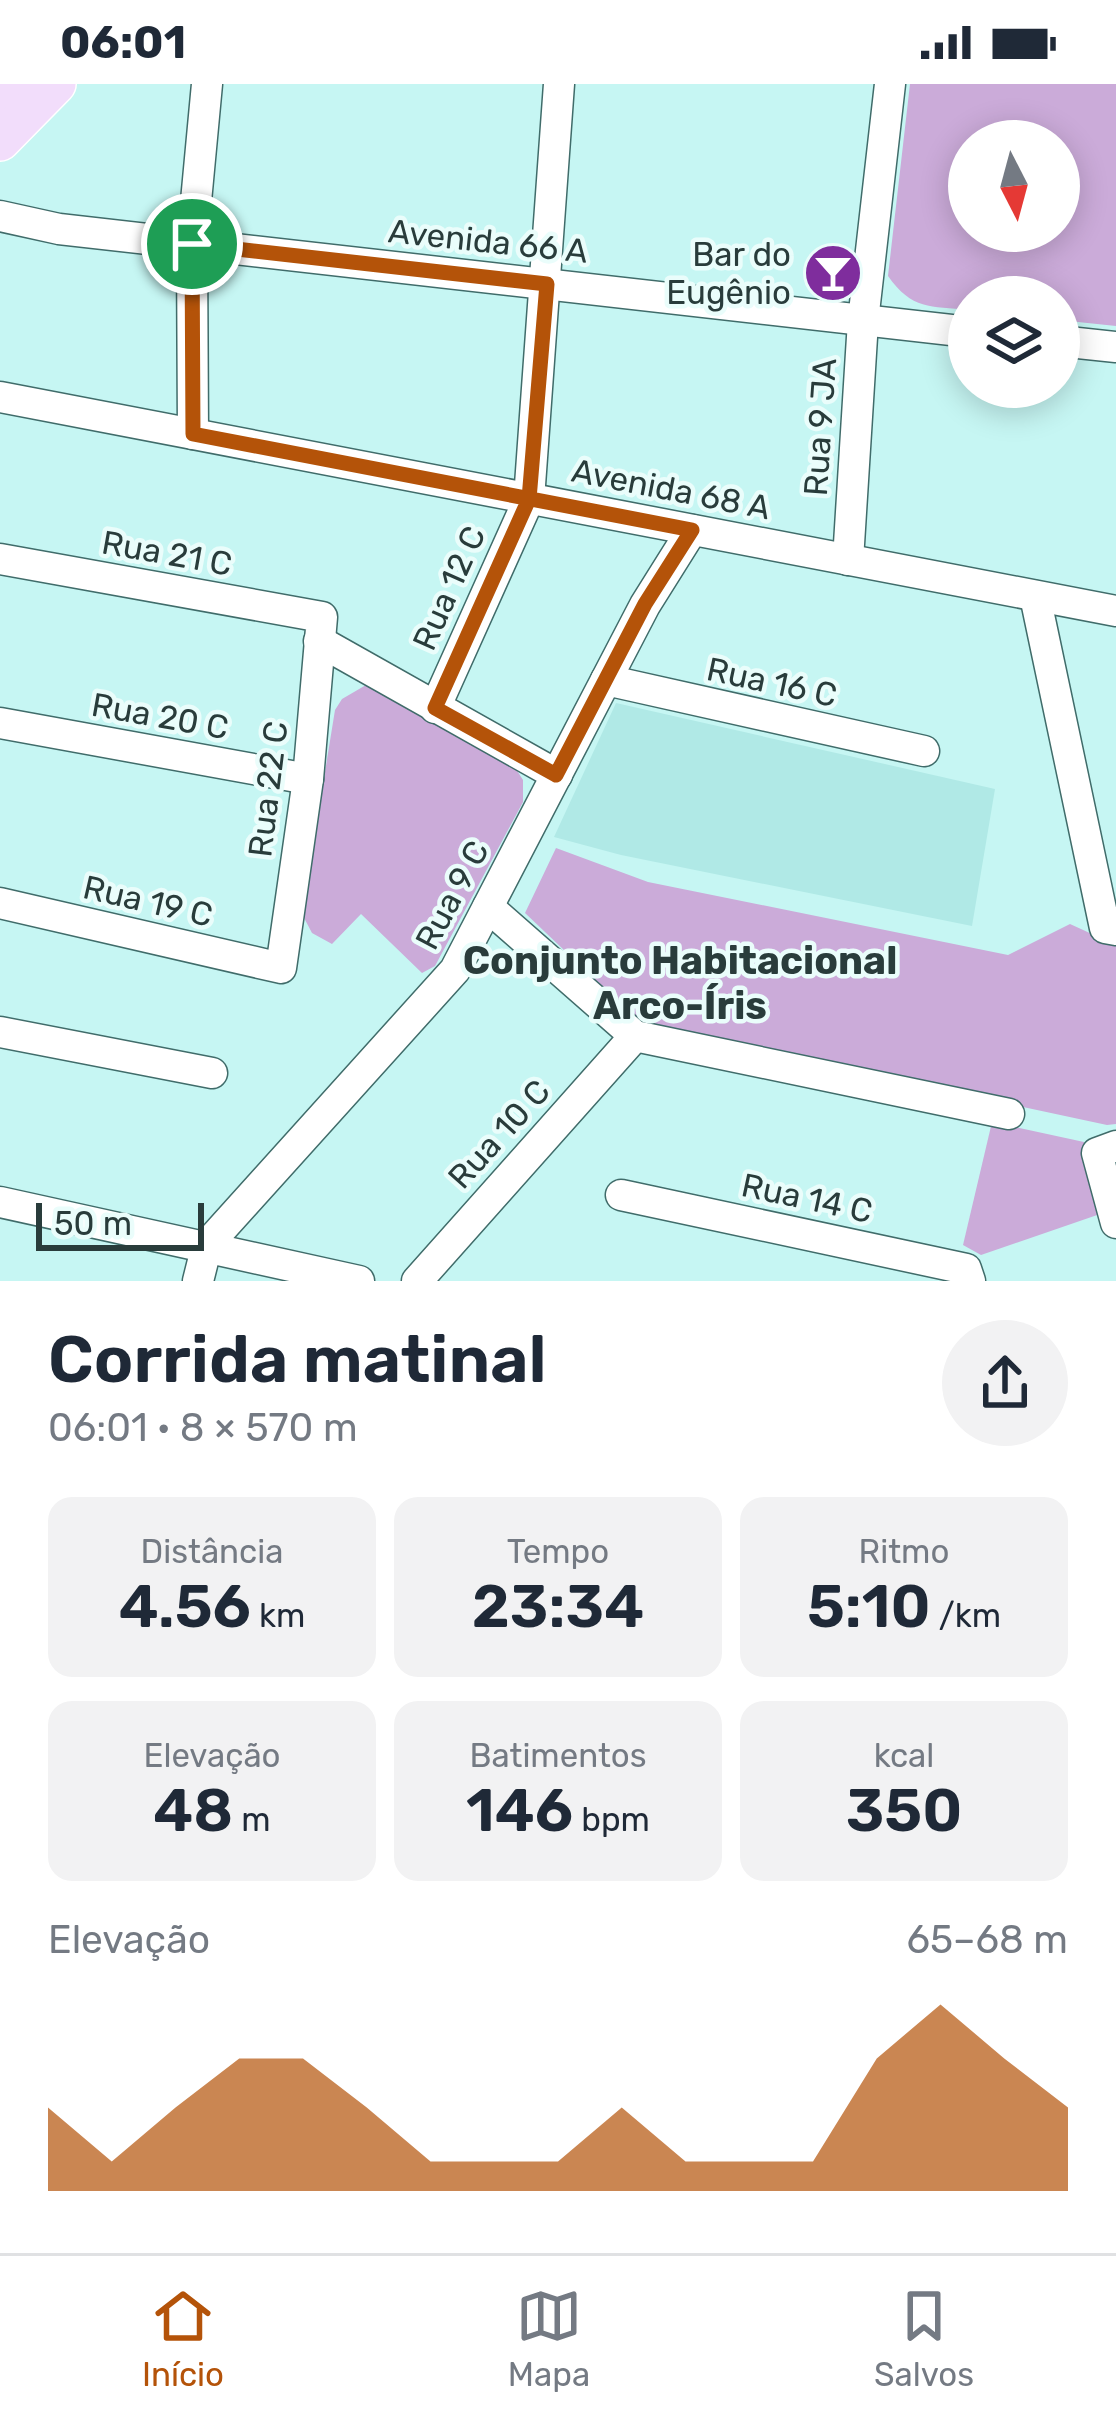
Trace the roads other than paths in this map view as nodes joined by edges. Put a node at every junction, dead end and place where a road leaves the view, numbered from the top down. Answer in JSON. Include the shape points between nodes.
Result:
{"nodes":[{"id":1,"x":11,"y":84,"type":"edge"},
{"id":2,"x":56,"y":84,"type":"edge"},
{"id":3,"x":207,"y":84,"type":"edge"},
{"id":4,"x":559,"y":84,"type":"edge"},
{"id":5,"x":890,"y":84,"type":"edge"},
{"id":6,"x":0,"y":95,"type":"edge"},
{"id":7,"x":0,"y":141,"type":"edge"},
{"id":8,"x":0,"y":216,"type":"edge"},
{"id":9,"x":192,"y":244,"type":"junction"},
{"id":10,"x":547,"y":284,"type":"junction"},
{"id":11,"x":863,"y":321,"type":"junction"},
{"id":12,"x":948,"y":330,"type":"edge"},
{"id":13,"x":1080,"y":343,"type":"edge"},
{"id":14,"x":1116,"y":347,"type":"edge"},
{"id":15,"x":0,"y":397,"type":"edge"},
{"id":16,"x":193,"y":434,"type":"junction"},
{"id":17,"x":529,"y":499,"type":"junction"},
{"id":18,"x":692,"y":530,"type":"junction"},
{"id":19,"x":0,"y":559,"type":"edge"},
{"id":20,"x":848,"y":560,"type":"junction"},
{"id":21,"x":1035,"y":596,"type":"junction"},
{"id":22,"x":1116,"y":611,"type":"edge"},
{"id":23,"x":320,"y":629,"type":"junction"},
{"id":24,"x":606,"y":680,"type":"junction"},
{"id":25,"x":435,"y":708,"type":"junction"},
{"id":26,"x":0,"y":723,"type":"edge"},
{"id":27,"x":924,"y":751,"type":"dead end"},
{"id":28,"x":556,"y":775,"type":"junction"},
{"id":29,"x":308,"y":779,"type":"junction"},
{"id":30,"x":0,"y":903,"type":"edge"},
{"id":31,"x":488,"y":907,"type":"junction"},
{"id":32,"x":1116,"y":930,"type":"edge"},
{"id":33,"x":280,"y":968,"type":"joint"},
{"id":34,"x":0,"y":1032,"type":"edge"},
{"id":35,"x":635,"y":1036,"type":"junction"},
{"id":36,"x":212,"y":1072,"type":"dead end"},
{"id":37,"x":1009,"y":1114,"type":"dead end"},
{"id":38,"x":1106,"y":1149,"type":"edge"},
{"id":39,"x":621,"y":1195,"type":"dead end"},
{"id":40,"x":1,"y":1210,"type":"edge"},
{"id":41,"x":1116,"y":1222,"type":"edge"},
{"id":42,"x":207,"y":1245,"type":"junction"},
{"id":43,"x":198,"y":1281,"type":"edge"},
{"id":44,"x":359,"y":1281,"type":"edge"},
{"id":45,"x":417,"y":1281,"type":"edge"},
{"id":46,"x":970,"y":1281,"type":"edge"}],
"edges":[{"from":1,"to":6,"type":"main road"},
{"from":2,"to":7,"type":"main road"},
{"from":3,"to":9,"type":"street"},
{"from":4,"to":10,"type":"street","name":"Rua 12 C"},
{"from":5,"to":11,"type":"street","name":"Rua 9 JA"},
{"from":8,"to":9,"type":"street","name":"Avenida 66 A"},
{"from":9,"to":10,"type":"street","name":"Avenida 66 A"},
{"from":9,"to":16,"type":"street"},
{"from":10,"to":11,"type":"street","name":"Avenida 66 A"},
{"from":10,"to":17,"type":"street","name":"Rua 12 C"},
{"from":11,"to":12,"type":"street","name":"Avenida 66 A"},
{"from":11,"to":20,"type":"street","name":"Rua 9 JA"},
{"from":13,"to":14,"type":"street"},
{"from":15,"to":16,"type":"street","name":"Avenida 68 A"},
{"from":16,"to":17,"type":"street","name":"Avenida 68 A"},
{"from":17,"to":18,"type":"street","name":"Avenida 68 A"},
{"from":17,"to":25,"type":"street","name":"Rua 12 C"},
{"from":18,"to":20,"type":"street","name":"Avenida 68 A"},
{"from":18,"to":24,"type":"street","name":"Rua 9 C"},
{"from":19,"to":23,"type":"street","name":"Rua 21 C"},
{"from":20,"to":21,"type":"street","name":"Avenida 68 A"},
{"from":21,"to":22,"type":"street","name":"Avenida 68 A"},
{"from":21,"to":32,"type":"street","via":[[1105,928]]},
{"from":23,"to":25,"type":"street","name":"Rua 21 C"},
{"from":23,"to":29,"type":"street","name":"Rua 22 C"},
{"from":24,"to":27,"type":"street","name":"Rua 16 C"},
{"from":24,"to":28,"type":"street","name":"Rua 9 C"},
{"from":25,"to":28,"type":"street","name":"Rua 21 C"},
{"from":26,"to":29,"type":"street","name":"Rua 20 C"},
{"from":28,"to":31,"type":"street","name":"Rua 9 C"},
{"from":29,"to":33,"type":"street","name":"Rua 22 C"},
{"from":30,"to":33,"type":"street","name":"Rua 19 C"},
{"from":31,"to":35,"type":"street"},
{"from":31,"to":42,"type":"street","name":"Rua 9 C","via":[[455,970]]},
{"from":34,"to":36,"type":"street"},
{"from":35,"to":37,"type":"street"},
{"from":35,"to":45,"type":"street","name":"Rua 10 C"},
{"from":38,"to":41,"type":"street"},
{"from":39,"to":46,"type":"street","name":"Rua 14 C","via":[[966,1269]]},
{"from":40,"to":42,"type":"street"},
{"from":42,"to":43,"type":"street"},
{"from":42,"to":44,"type":"street"}]}
